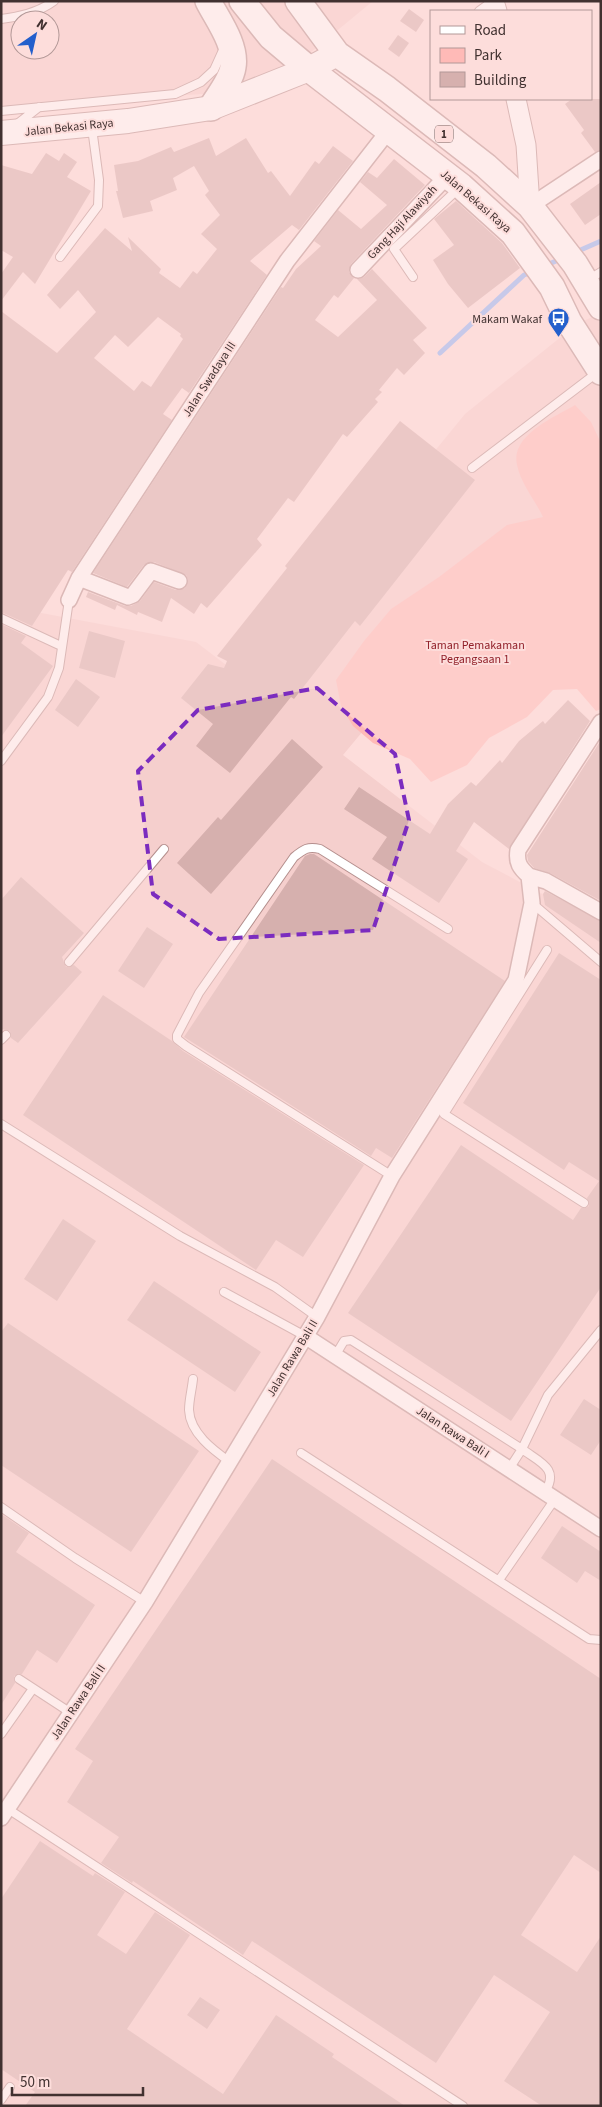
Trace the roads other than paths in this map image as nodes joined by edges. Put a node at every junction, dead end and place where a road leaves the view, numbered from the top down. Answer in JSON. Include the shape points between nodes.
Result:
{"nodes":[{"id":1,"x":54,"y":1,"type":"edge"},
{"id":2,"x":298,"y":1,"type":"edge"},
{"id":3,"x":493,"y":1,"type":"edge"},
{"id":4,"x":224,"y":4,"type":"edge"},
{"id":5,"x":480,"y":10,"type":"edge"},
{"id":6,"x":1,"y":19,"type":"edge"},
{"id":7,"x":221,"y":46,"type":"junction"},
{"id":8,"x":337,"y":54,"type":"junction"},
{"id":9,"x":309,"y":69,"type":"junction"},
{"id":10,"x":516,"y":100,"type":"edge"},
{"id":11,"x":40,"y":106,"type":"junction"},
{"id":12,"x":210,"y":108,"type":"junction"},
{"id":13,"x":91,"y":125,"type":"junction"},
{"id":14,"x":3,"y":126,"type":"edge"},
{"id":15,"x":389,"y":130,"type":"junction"},
{"id":16,"x":601,"y":159,"type":"edge"},
{"id":17,"x":454,"y":180,"type":"junction"},
{"id":18,"x":537,"y":215,"type":"junction"},
{"id":19,"x":60,"y":257,"type":"dead end"},
{"id":20,"x":358,"y":270,"type":"dead end"},
{"id":21,"x":587,"y":272,"type":"edge"},
{"id":22,"x":413,"y":277,"type":"dead end"},
{"id":23,"x":601,"y":307,"type":"edge"},
{"id":24,"x":600,"y":371,"type":"edge"},
{"id":25,"x":472,"y":468,"type":"dead end"},
{"id":26,"x":79,"y":578,"type":"junction"},
{"id":27,"x":179,"y":580,"type":"dead end"},
{"id":28,"x":69,"y":600,"type":"joint"},
{"id":29,"x":1,"y":618,"type":"edge"},
{"id":30,"x":61,"y":646,"type":"junction"},
{"id":31,"x":601,"y":722,"type":"edge"},
{"id":32,"x":1,"y":761,"type":"edge"},
{"id":33,"x":164,"y":849,"type":"dead end"},
{"id":34,"x":529,"y":876,"type":"junction"},
{"id":35,"x":532,"y":903,"type":"junction"},
{"id":36,"x":601,"y":912,"type":"edge"},
{"id":37,"x":448,"y":929,"type":"dead end"},
{"id":38,"x":547,"y":950,"type":"dead end"},
{"id":39,"x":69,"y":962,"type":"dead end"},
{"id":40,"x":601,"y":962,"type":"edge"},
{"id":41,"x":1,"y":1124,"type":"edge"},
{"id":42,"x":392,"y":1176,"type":"junction"},
{"id":43,"x":584,"y":1203,"type":"dead end"},
{"id":44,"x":224,"y":1292,"type":"dead end"},
{"id":45,"x":317,"y":1317,"type":"junction"},
{"id":46,"x":601,"y":1330,"type":"edge"},
{"id":47,"x":305,"y":1336,"type":"junction"},
{"id":48,"x":335,"y":1356,"type":"junction"},
{"id":49,"x":193,"y":1378,"type":"dead end"},
{"id":50,"x":522,"y":1449,"type":"junction"},
{"id":51,"x":301,"y":1453,"type":"dead end"},
{"id":52,"x":230,"y":1462,"type":"junction"},
{"id":53,"x":510,"y":1469,"type":"junction"},
{"id":54,"x":550,"y":1496,"type":"junction"},
{"id":55,"x":1,"y":1507,"type":"edge"},
{"id":56,"x":601,"y":1529,"type":"edge"},
{"id":57,"x":500,"y":1580,"type":"junction"},
{"id":58,"x":145,"y":1602,"type":"junction"},
{"id":59,"x":601,"y":1640,"type":"edge"},
{"id":60,"x":18,"y":1679,"type":"dead end"},
{"id":61,"x":32,"y":1690,"type":"junction"},
{"id":62,"x":71,"y":1713,"type":"junction"},
{"id":63,"x":1,"y":1734,"type":"edge"},
{"id":64,"x":4,"y":1814,"type":"edge"},
{"id":65,"x":10,"y":2087,"type":"dead end"},
{"id":66,"x":1,"y":2100,"type":"edge"},
{"id":67,"x":463,"y":2106,"type":"edge"}],
"edges":[{"from":1,"to":6,"type":"lane","via":[[18,17]]},
{"from":2,"to":8,"type":"highway","number":"1"},
{"from":3,"to":5,"type":"lane"},
{"from":4,"to":7,"type":"highway"},
{"from":4,"to":9,"type":"highway","number":"1"},
{"from":7,"to":11,"type":"lane","via":[[214,70],[201,82],[175,94]]},
{"from":7,"to":12,"type":"highway","via":[[232,50],[234,66]]},
{"from":8,"to":9,"type":"main road","name":"Jalan Bekasi Raya"},
{"from":8,"to":18,"type":"highway","number":"1","via":[[486,166]]},
{"from":9,"to":12,"type":"main road","name":"Jalan Bekasi Raya"},
{"from":9,"to":15,"type":"highway","name":"Jalan Bekasi Raya","number":"1"},
{"from":10,"to":18,"type":"street"},
{"from":11,"to":14,"type":"lane"},
{"from":11,"to":14,"type":"lane"},
{"from":12,"to":13,"type":"main road","name":"Jalan Bekasi Raya"},
{"from":13,"to":14,"type":"main road","name":"Jalan Bekasi Raya"},
{"from":13,"to":19,"type":"lane","via":[[99,199],[94,213]]},
{"from":15,"to":17,"type":"highway","name":"Jalan Bekasi Raya","number":"1"},
{"from":15,"to":26,"type":"street","name":"Jalan Swadaya III","via":[[287,261]]},
{"from":16,"to":18,"type":"street"},
{"from":17,"to":20,"type":"street","name":"Gang Haji Alawiyah"},
{"from":17,"to":22,"type":"lane","via":[[394,249]]},
{"from":17,"to":24,"type":"highway","name":"Jalan Bekasi Raya","number":"1","via":[[513,233],[552,287],[569,322]]},
{"from":18,"to":21,"type":"highway","number":"1"},
{"from":21,"to":23,"type":"highway","number":"1"},
{"from":24,"to":25,"type":"lane"},
{"from":26,"to":27,"type":"street","via":[[128,596],[133,595],[151,571]]},
{"from":26,"to":28,"type":"street","name":"Jalan Swadaya III"},
{"from":28,"to":30,"type":"lane","name":"Jalan Swadaya III"},
{"from":29,"to":30,"type":"lane"},
{"from":30,"to":32,"type":"lane","name":"Jalan Swadaya III","via":[[60,668],[48,697]]},
{"from":31,"to":34,"type":"street","via":[[518,850],[520,868]]},
{"from":33,"to":39,"type":"lane"},
{"from":34,"to":35,"type":"street","name":"Jalan Rawa Bali II"},
{"from":34,"to":36,"type":"street","via":[[546,881]]},
{"from":35,"to":40,"type":"lane"},
{"from":35,"to":42,"type":"street","name":"Jalan Rawa Bali II","via":[[516,980]]},
{"from":37,"to":42,"type":"lane","via":[[311,846],[294,856],[199,993],[177,1035],[177,1039],[186,1046]]},
{"from":38,"to":43,"type":"lane","via":[[444,1114]]},
{"from":41,"to":45,"type":"lane","via":[[180,1236],[275,1288]]},
{"from":42,"to":45,"type":"street","name":"Jalan Rawa Bali II"},
{"from":44,"to":47,"type":"lane"},
{"from":45,"to":47,"type":"street","name":"Jalan Rawa Bali II"},
{"from":46,"to":50,"type":"lane","via":[[548,1395]]},
{"from":47,"to":48,"type":"street","name":"Jalan Rawa Bali I"},
{"from":47,"to":52,"type":"street","name":"Jalan Rawa Bali II"},
{"from":48,"to":50,"type":"lane","via":[[344,1341],[351,1340]]},
{"from":48,"to":53,"type":"street","name":"Jalan Rawa Bali I"},
{"from":49,"to":52,"type":"lane","via":[[190,1418],[204,1442]]},
{"from":50,"to":53,"type":"lane"},
{"from":50,"to":54,"type":"lane","via":[[547,1467],[551,1474]]},
{"from":51,"to":57,"type":"lane"},
{"from":52,"to":58,"type":"street","name":"Jalan Rawa Bali II"},
{"from":53,"to":54,"type":"street","name":"Jalan Rawa Bali I"},
{"from":54,"to":56,"type":"street","name":"Jalan Rawa Bali I"},
{"from":54,"to":57,"type":"lane"},
{"from":55,"to":58,"type":"lane"},
{"from":57,"to":59,"type":"lane","via":[[589,1638]]},
{"from":58,"to":62,"type":"street","name":"Jalan Rawa Bali II"},
{"from":60,"to":61,"type":"lane"},
{"from":61,"to":62,"type":"lane"},
{"from":61,"to":63,"type":"lane"},
{"from":62,"to":64,"type":"street","name":"Jalan Rawa Bali II"},
{"from":64,"to":67,"type":"lane"},
{"from":65,"to":66,"type":"lane"}]}
